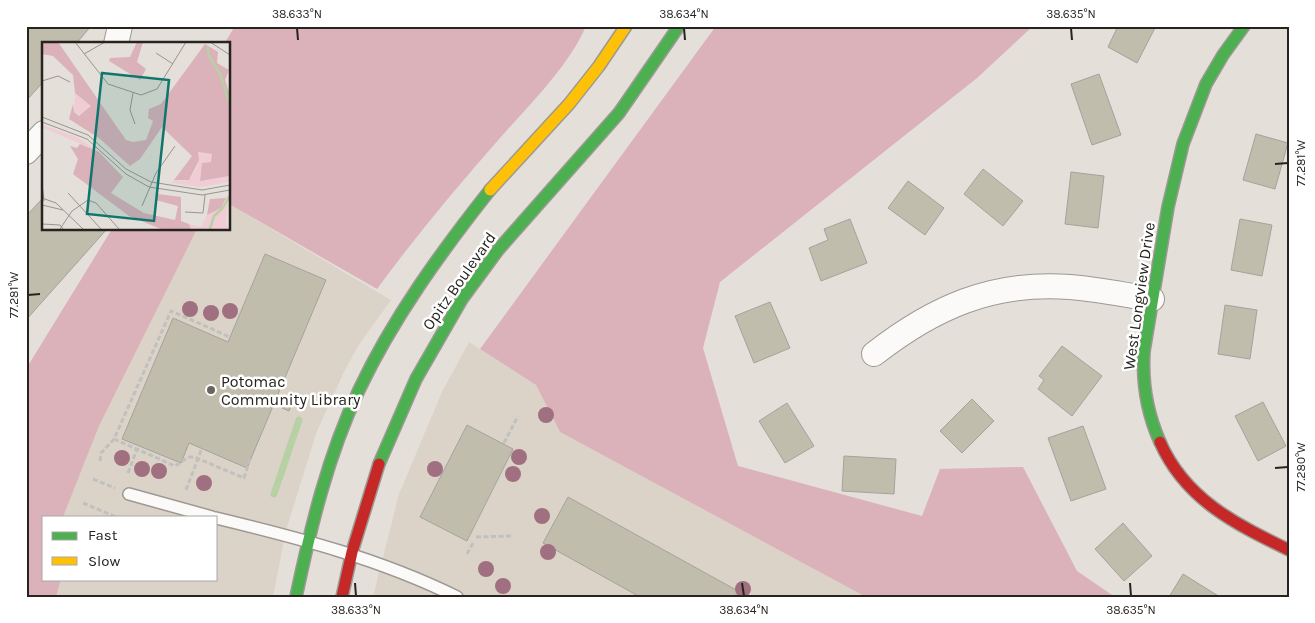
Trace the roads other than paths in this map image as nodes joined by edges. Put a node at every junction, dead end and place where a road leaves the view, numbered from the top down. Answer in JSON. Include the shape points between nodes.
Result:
{"nodes":[{"id":1,"x":120,"y":26,"type":"edge"},
{"id":2,"x":626,"y":26,"type":"edge"},
{"id":3,"x":678,"y":26,"type":"edge"},
{"id":4,"x":1244,"y":26,"type":"edge"},
{"id":5,"x":116,"y":42,"type":"edge"},
{"id":6,"x":42,"y":134,"type":"edge"},
{"id":7,"x":26,"y":152,"type":"edge"},
{"id":8,"x":1152,"y":299,"type":"junction"},
{"id":9,"x":874,"y":354,"type":"dead end"},
{"id":10,"x":129,"y":494,"type":"road end"},
{"id":11,"x":208,"y":516,"type":"edge"},
{"id":12,"x":218,"y":518,"type":"edge"},
{"id":13,"x":308,"y":540,"type":"junction"},
{"id":14,"x":1289,"y":550,"type":"edge"},
{"id":15,"x":350,"y":554,"type":"junction"},
{"id":16,"x":296,"y":597,"type":"edge"},
{"id":17,"x":342,"y":597,"type":"edge"},
{"id":18,"x":457,"y":597,"type":"edge"}],
"edges":[{"from":1,"to":5,"type":"street"},
{"from":2,"to":13,"type":"main road","name":"Opitz Boulevard","via":[[582,88],[498,181],[442,251],[401,313],[344,426]]},
{"from":3,"to":15,"type":"main road","name":"Opitz Boulevard","via":[[656,63],[611,123],[490,260],[453,313],[426,358],[398,417],[370,487]]},
{"from":4,"to":8,"type":"main road","name":"West Longview Drive","via":[[1214,66],[1187,128],[1175,169]]},
{"from":6,"to":7,"type":"street"},
{"from":8,"to":9,"type":"street","via":[[1070,287],[998,290],[935,313]]},
{"from":8,"to":14,"type":"main road","name":"West Longview Drive","via":[[1143,376],[1155,431],[1168,460],[1205,505]]},
{"from":10,"to":11,"type":"lane"},
{"from":12,"to":13,"type":"lane"},
{"from":13,"to":15,"type":"lane"},
{"from":13,"to":16,"type":"main road","name":"Opitz Boulevard"},
{"from":15,"to":17,"type":"main road","name":"Opitz Boulevard"},
{"from":15,"to":18,"type":"lane"}]}
